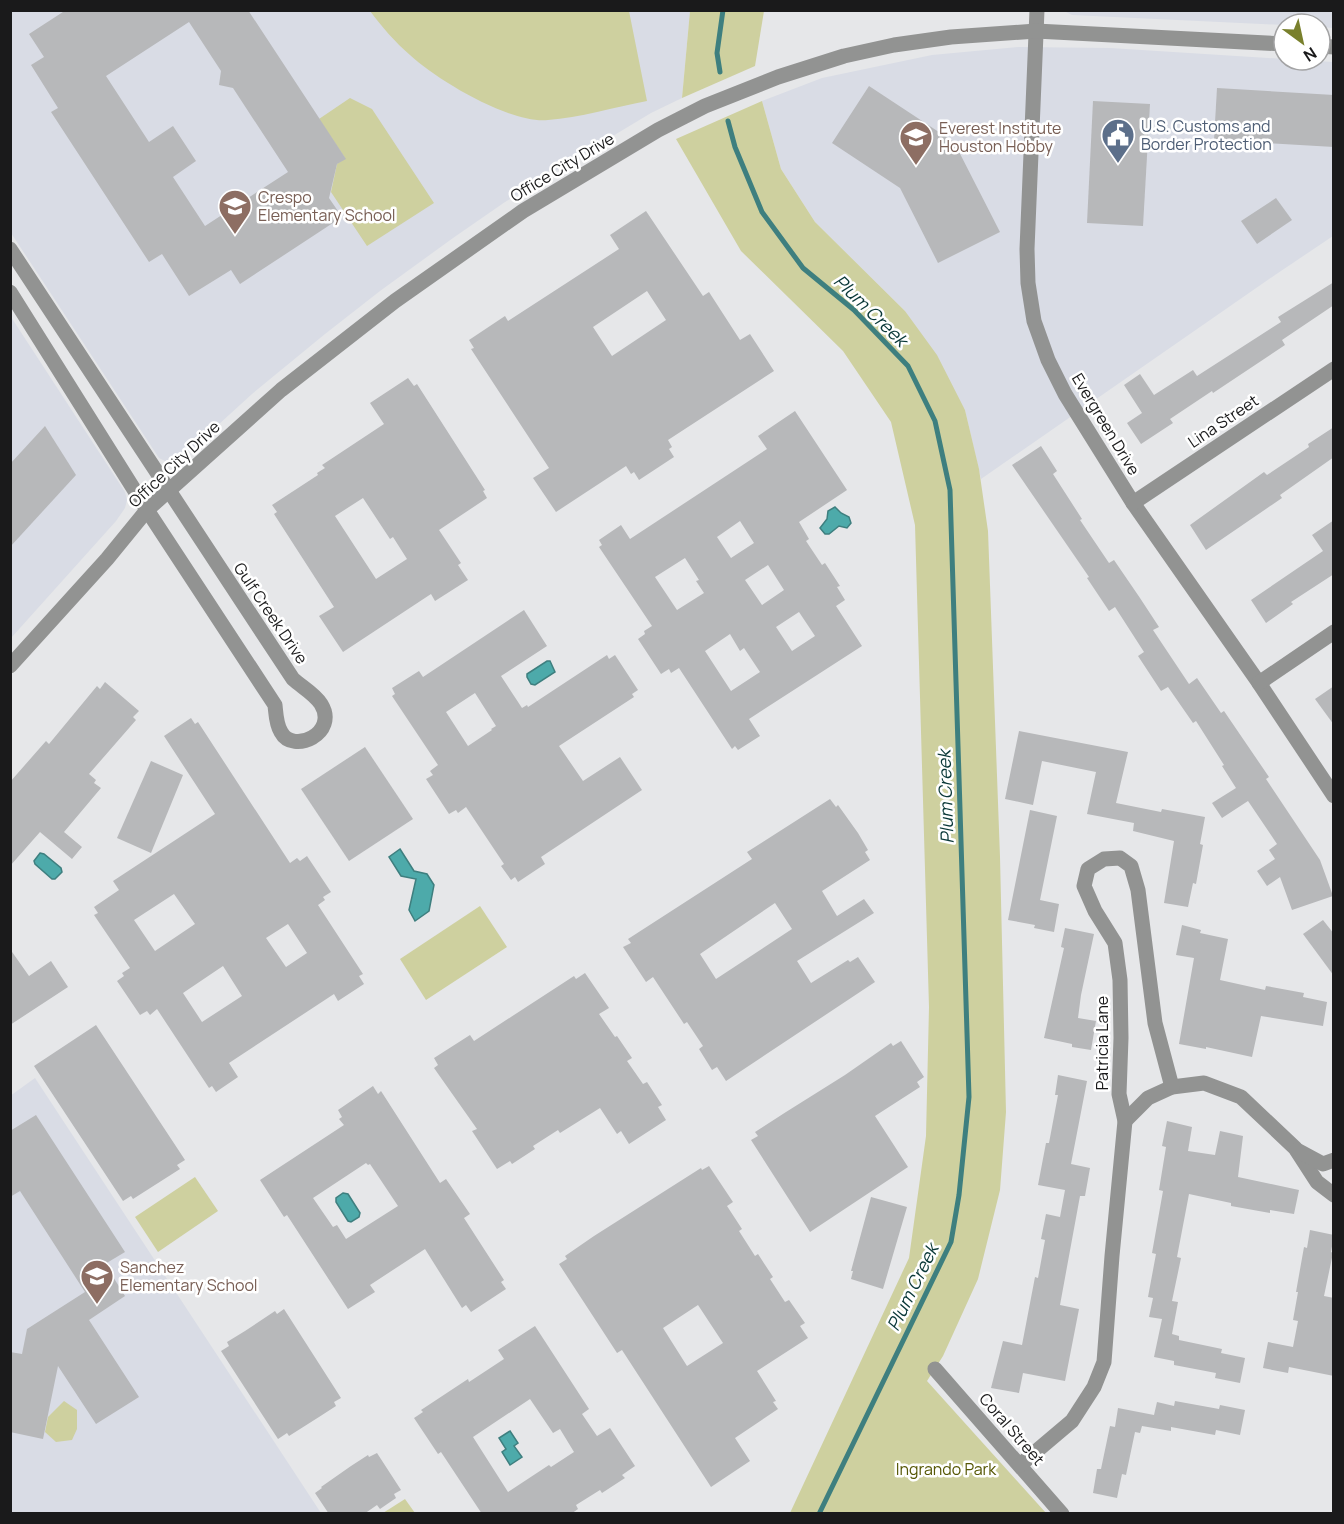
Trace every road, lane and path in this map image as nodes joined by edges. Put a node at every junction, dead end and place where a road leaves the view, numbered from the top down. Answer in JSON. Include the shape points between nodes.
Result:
{"nodes":[{"id":1,"x":1037,"y":10,"type":"edge"},
{"id":2,"x":1036,"y":31,"type":"junction"},
{"id":3,"x":1272,"y":43,"type":"edge"},
{"id":4,"x":10,"y":249,"type":"edge"},
{"id":5,"x":10,"y":292,"type":"edge"},
{"id":6,"x":1334,"y":369,"type":"edge"},
{"id":7,"x":169,"y":492,"type":"junction"},
{"id":8,"x":1133,"y":503,"type":"junction"},
{"id":9,"x":147,"y":510,"type":"junction"},
{"id":10,"x":1334,"y":632,"type":"edge"},
{"id":11,"x":10,"y":666,"type":"edge"},
{"id":12,"x":1259,"y":683,"type":"junction"},
{"id":13,"x":1334,"y":796,"type":"edge"},
{"id":14,"x":1172,"y":1087,"type":"junction"},
{"id":15,"x":1125,"y":1121,"type":"junction"},
{"id":16,"x":1295,"y":1148,"type":"junction"},
{"id":17,"x":1334,"y":1160,"type":"edge"},
{"id":18,"x":1334,"y":1195,"type":"edge"},
{"id":19,"x":935,"y":1369,"type":"dead end"},
{"id":20,"x":1020,"y":1465,"type":"junction"},
{"id":21,"x":1062,"y":1514,"type":"edge"}],
"edges":[{"from":1,"to":2,"type":"street","name":"Evergreen Drive"},
{"from":2,"to":3,"type":"street","name":"Office City Drive"},
{"from":2,"to":7,"type":"street","name":"Office City Drive","via":[[951,37],[844,56],[705,106],[658,130],[523,211],[395,301],[281,390]]},
{"from":2,"to":8,"type":"street","name":"Evergreen Drive","via":[[1027,249],[1035,321],[1065,393]]},
{"from":4,"to":7,"type":"street","name":"Gulf Creek Drive"},
{"from":5,"to":9,"type":"street","name":"Gulf Creek Drive"},
{"from":6,"to":8,"type":"street","name":"Lina Street"},
{"from":7,"to":9,"type":"street","name":"Office City Drive"},
{"from":7,"to":9,"type":"street","name":"Gulf Creek Drive","via":[[293,679],[322,705],[326,719],[314,738],[294,741],[284,737],[275,705]]},
{"from":8,"to":12,"type":"street","name":"Evergreen Drive"},
{"from":9,"to":11,"type":"street","name":"Office City Drive"},
{"from":10,"to":12,"type":"street"},
{"from":12,"to":13,"type":"street","name":"Evergreen Drive"},
{"from":14,"to":15,"type":"street","via":[[1148,1098]]},
{"from":14,"to":15,"type":"street","name":"Patricia Lane","via":[[1155,1023],[1138,890],[1131,866],[1120,858],[1104,859],[1088,869],[1084,886],[1115,943],[1122,1038],[1119,1094]]},
{"from":14,"to":16,"type":"street","via":[[1204,1083],[1241,1097]]},
{"from":15,"to":20,"type":"street","name":"Patricia Lane","via":[[1104,1362],[1094,1387],[1072,1421]]},
{"from":16,"to":17,"type":"street","via":[[1323,1164]]},
{"from":16,"to":18,"type":"street","via":[[1317,1182]]},
{"from":19,"to":20,"type":"street","name":"Coral Street"},
{"from":20,"to":21,"type":"street","name":"Coral Street"}]}
